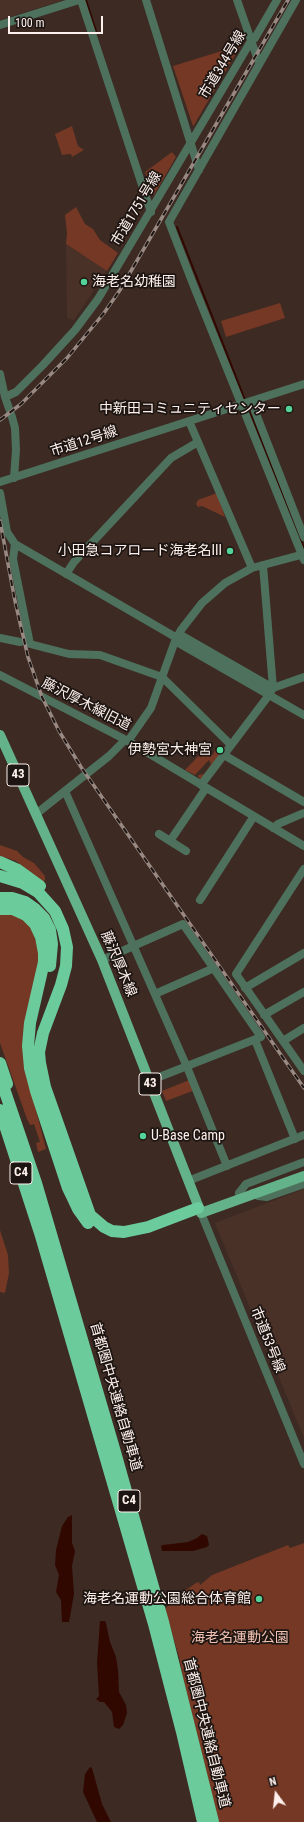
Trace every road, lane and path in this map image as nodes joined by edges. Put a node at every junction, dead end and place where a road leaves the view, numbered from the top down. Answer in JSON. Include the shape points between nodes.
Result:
{"nodes":[{"id":1,"x":80,"y":0,"type":"edge"},
{"id":2,"x":146,"y":0,"type":"edge"},
{"id":3,"x":237,"y":0,"type":"edge"},
{"id":4,"x":277,"y":0,"type":"edge"},
{"id":5,"x":296,"y":0,"type":"edge"},
{"id":6,"x":0,"y":25,"type":"edge"},
{"id":7,"x":251,"y":42,"type":"junction"},
{"id":8,"x":259,"y":64,"type":"junction"},
{"id":9,"x":192,"y":143,"type":"junction"},
{"id":10,"x":199,"y":170,"type":"junction"},
{"id":11,"x":151,"y":212,"type":"junction"},
{"id":12,"x":0,"y":374,"type":"edge"},
{"id":13,"x":304,"y":384,"type":"edge"},
{"id":14,"x":5,"y":397,"type":"junction"},
{"id":15,"x":247,"y":403,"type":"junction"},
{"id":16,"x":188,"y":421,"type":"junction"},
{"id":17,"x":198,"y":442,"type":"junction"},
{"id":18,"x":14,"y":478,"type":"junction"},
{"id":19,"x":0,"y":482,"type":"edge"},
{"id":20,"x":0,"y":492,"type":"edge"},
{"id":21,"x":304,"y":537,"type":"edge"},
{"id":22,"x":15,"y":544,"type":"junction"},
{"id":23,"x":303,"y":555,"type":"edge"},
{"id":24,"x":263,"y":565,"type":"junction"},
{"id":25,"x":252,"y":568,"type":"junction"},
{"id":26,"x":66,"y":574,"type":"junction"},
{"id":27,"x":0,"y":638,"type":"edge"},
{"id":28,"x":177,"y":638,"type":"junction"},
{"id":29,"x":20,"y":642,"type":"dead end"},
{"id":30,"x":0,"y":675,"type":"edge"},
{"id":31,"x":162,"y":677,"type":"junction"},
{"id":32,"x":304,"y":678,"type":"edge"},
{"id":33,"x":271,"y":691,"type":"junction"},
{"id":34,"x":304,"y":714,"type":"edge"},
{"id":35,"x":0,"y":735,"type":"edge"},
{"id":36,"x":126,"y":741,"type":"junction"},
{"id":37,"x":231,"y":745,"type":"junction"},
{"id":38,"x":224,"y":755,"type":"junction"},
{"id":39,"x":203,"y":786,"type":"junction"},
{"id":40,"x":66,"y":791,"type":"junction"},
{"id":41,"x":304,"y":802,"type":"edge"},
{"id":42,"x":304,"y":813,"type":"edge"},
{"id":43,"x":36,"y":814,"type":"junction"},
{"id":44,"x":254,"y":816,"type":"junction"},
{"id":45,"x":273,"y":828,"type":"junction"},
{"id":46,"x":159,"y":834,"type":"dead end"},
{"id":47,"x":170,"y":841,"type":"junction"},
{"id":48,"x":304,"y":846,"type":"edge"},
{"id":49,"x":186,"y":851,"type":"dead end"},
{"id":50,"x":0,"y":862,"type":"edge"},
{"id":51,"x":304,"y":869,"type":"edge"},
{"id":52,"x":0,"y":876,"type":"edge"},
{"id":53,"x":0,"y":898,"type":"edge"},
{"id":54,"x":200,"y":900,"type":"dead end"},
{"id":55,"x":0,"y":909,"type":"edge"},
{"id":56,"x":63,"y":929,"type":"junction"},
{"id":57,"x":134,"y":946,"type":"junction"},
{"id":58,"x":304,"y":953,"type":"edge"},
{"id":59,"x":102,"y":960,"type":"junction"},
{"id":60,"x":214,"y":968,"type":"junction"},
{"id":61,"x":245,"y":988,"type":"junction"},
{"id":62,"x":304,"y":992,"type":"edge"},
{"id":63,"x":155,"y":994,"type":"junction"},
{"id":64,"x":264,"y":1015,"type":"junction"},
{"id":65,"x":30,"y":1024,"type":"junction"},
{"id":66,"x":304,"y":1028,"type":"edge"},
{"id":67,"x":254,"y":1040,"type":"junction"},
{"id":68,"x":283,"y":1041,"type":"junction"},
{"id":69,"x":0,"y":1063,"type":"edge"},
{"id":70,"x":187,"y":1067,"type":"junction"},
{"id":71,"x":303,"y":1069,"type":"edge"},
{"id":72,"x":0,"y":1077,"type":"edge"},
{"id":73,"x":148,"y":1081,"type":"junction"},
{"id":74,"x":0,"y":1110,"type":"edge"},
{"id":75,"x":0,"y":1132,"type":"edge"},
{"id":76,"x":304,"y":1135,"type":"edge"},
{"id":77,"x":294,"y":1138,"type":"junction"},
{"id":78,"x":304,"y":1162,"type":"edge"},
{"id":79,"x":226,"y":1166,"type":"junction"},
{"id":80,"x":304,"y":1170,"type":"edge"},
{"id":81,"x":304,"y":1176,"type":"edge"},
{"id":82,"x":289,"y":1178,"type":"junction"},
{"id":83,"x":188,"y":1181,"type":"junction"},
{"id":84,"x":36,"y":1182,"type":"junction"},
{"id":85,"x":304,"y":1184,"type":"edge"},
{"id":86,"x":239,"y":1193,"type":"junction"},
{"id":87,"x":253,"y":1193,"type":"junction"},
{"id":88,"x":200,"y":1210,"type":"junction"},
{"id":89,"x":41,"y":1236,"type":"junction"},
{"id":90,"x":304,"y":1464,"type":"edge"},
{"id":91,"x":203,"y":1822,"type":"edge"},
{"id":92,"x":213,"y":1822,"type":"edge"}],
"edges":[{"from":1,"to":6,"type":"street"},
{"from":1,"to":11,"type":"street"},
{"from":2,"to":9,"type":"street"},
{"from":3,"to":7,"type":"street"},
{"from":4,"to":7,"type":"street","name":"市道344号線"},
{"from":5,"to":8,"type":"street"},
{"from":7,"to":8,"type":"street"},
{"from":7,"to":9,"type":"street","name":"市道344号線"},
{"from":8,"to":10,"type":"street"},
{"from":9,"to":10,"type":"street"},
{"from":9,"to":11,"type":"street","name":"市道1751号線"},
{"from":10,"to":15,"type":"street","via":[[170,222],[193,284]]},
{"from":11,"to":14,"type":"street","name":"市道1751号線","via":[[98,299],[75,330],[16,392]]},
{"from":12,"to":14,"type":"street"},
{"from":13,"to":15,"type":"street","name":"市道12号線"},
{"from":14,"to":18,"type":"street","via":[[15,428]]},
{"from":15,"to":16,"type":"street","name":"市道12号線"},
{"from":15,"to":21,"type":"street"},
{"from":15,"to":23,"type":"street"},
{"from":16,"to":17,"type":"street"},
{"from":16,"to":18,"type":"street","name":"市道12号線"},
{"from":17,"to":25,"type":"street"},
{"from":17,"to":26,"type":"street","via":[[171,458],[74,562]]},
{"from":18,"to":19,"type":"street","name":"市道12号線"},
{"from":20,"to":22,"type":"street","via":[[8,532]]},
{"from":22,"to":26,"type":"street"},
{"from":22,"to":31,"type":"street","via":[[13,559],[30,644],[69,654],[100,655]]},
{"from":23,"to":24,"type":"street"},
{"from":24,"to":25,"type":"street"},
{"from":24,"to":33,"type":"street"},
{"from":25,"to":28,"type":"street","via":[[212,593],[194,612]]},
{"from":26,"to":28,"type":"street"},
{"from":27,"to":29,"type":"street"},
{"from":28,"to":31,"type":"street"},
{"from":28,"to":33,"type":"street"},
{"from":30,"to":36,"type":"street","name":"藤沢厚木線旧道"},
{"from":31,"to":36,"type":"street","via":[[151,708]]},
{"from":31,"to":37,"type":"street"},
{"from":32,"to":33,"type":"street"},
{"from":33,"to":34,"type":"street"},
{"from":33,"to":37,"type":"street"},
{"from":35,"to":43,"type":"main road","name":"藤沢厚木線","number":"43"},
{"from":36,"to":39,"type":"street","name":"藤沢厚木線旧道"},
{"from":36,"to":40,"type":"street"},
{"from":37,"to":38,"type":"street"},
{"from":38,"to":39,"type":"street"},
{"from":38,"to":41,"type":"street"},
{"from":39,"to":44,"type":"street","name":"藤沢厚木線旧道"},
{"from":39,"to":47,"type":"street"},
{"from":40,"to":43,"type":"street"},
{"from":40,"to":57,"type":"street"},
{"from":42,"to":45,"type":"street"},
{"from":43,"to":59,"type":"main road","name":"藤沢厚木線","number":"43"},
{"from":44,"to":45,"type":"street","name":"藤沢厚木線旧道"},
{"from":44,"to":54,"type":"street"},
{"from":45,"to":48,"type":"street","name":"藤沢厚木線旧道"},
{"from":46,"to":47,"type":"street"},
{"from":47,"to":49,"type":"street"},
{"from":50,"to":56,"type":"highway","via":[[26,875],[46,892],[56,908]]},
{"from":51,"to":61,"type":"street","via":[[236,974]]},
{"from":52,"to":56,"type":"highway","via":[[23,883],[38,892],[54,911]]},
{"from":53,"to":65,"type":"highway","via":[[12,898],[30,905],[47,923],[52,944],[49,968]]},
{"from":55,"to":65,"type":"highway","via":[[13,909],[26,915],[35,924],[41,937],[44,962]]},
{"from":56,"to":88,"type":"highway","via":[[67,947],[66,966],[42,1033],[40,1063],[45,1087],[90,1215],[104,1227],[124,1232]]},
{"from":57,"to":59,"type":"street"},
{"from":57,"to":60,"type":"street","via":[[183,924]]},
{"from":57,"to":63,"type":"street"},
{"from":58,"to":61,"type":"street"},
{"from":59,"to":73,"type":"main road","name":"藤沢厚木線","number":"43"},
{"from":60,"to":63,"type":"street"},
{"from":60,"to":67,"type":"street","via":[[261,1037]]},
{"from":61,"to":64,"type":"street"},
{"from":62,"to":64,"type":"street"},
{"from":63,"to":70,"type":"street"},
{"from":64,"to":68,"type":"street"},
{"from":65,"to":88,"type":"highway","via":[[28,1046],[32,1079],[68,1188],[85,1220],[105,1235],[127,1238],[161,1229]]},
{"from":66,"to":68,"type":"street"},
{"from":67,"to":70,"type":"street"},
{"from":67,"to":77,"type":"street"},
{"from":68,"to":71,"type":"street"},
{"from":69,"to":84,"type":"highway"},
{"from":70,"to":73,"type":"street"},
{"from":70,"to":79,"type":"street"},
{"from":72,"to":84,"type":"highway","name":"首都圏中央連絡自動車道","number":"C4"},
{"from":73,"to":83,"type":"main road","name":"藤沢厚木線","number":"43"},
{"from":74,"to":89,"type":"highway","name":"首都圏中央連絡自動車道","number":"C4"},
{"from":75,"to":89,"type":"highway"},
{"from":76,"to":77,"type":"street"},
{"from":77,"to":79,"type":"street"},
{"from":78,"to":86,"type":"street","via":[[246,1184]]},
{"from":79,"to":83,"type":"street"},
{"from":80,"to":82,"type":"main road"},
{"from":81,"to":82,"type":"main road"},
{"from":82,"to":86,"type":"main road"},
{"from":82,"to":87,"type":"main road"},
{"from":83,"to":88,"type":"main road","name":"藤沢厚木線","number":"43"},
{"from":84,"to":92,"type":"highway","name":"首都圏中央連絡自動車道","number":"C4","via":[[160,1614]]},
{"from":85,"to":87,"type":"street","via":[[267,1197]]},
{"from":86,"to":88,"type":"main road"},
{"from":87,"to":88,"type":"main road"},
{"from":88,"to":90,"type":"street","name":"市道53号線"},
{"from":89,"to":91,"type":"highway","name":"首都圏中央連絡自動車道","number":"C4","via":[[154,1624]]}]}
